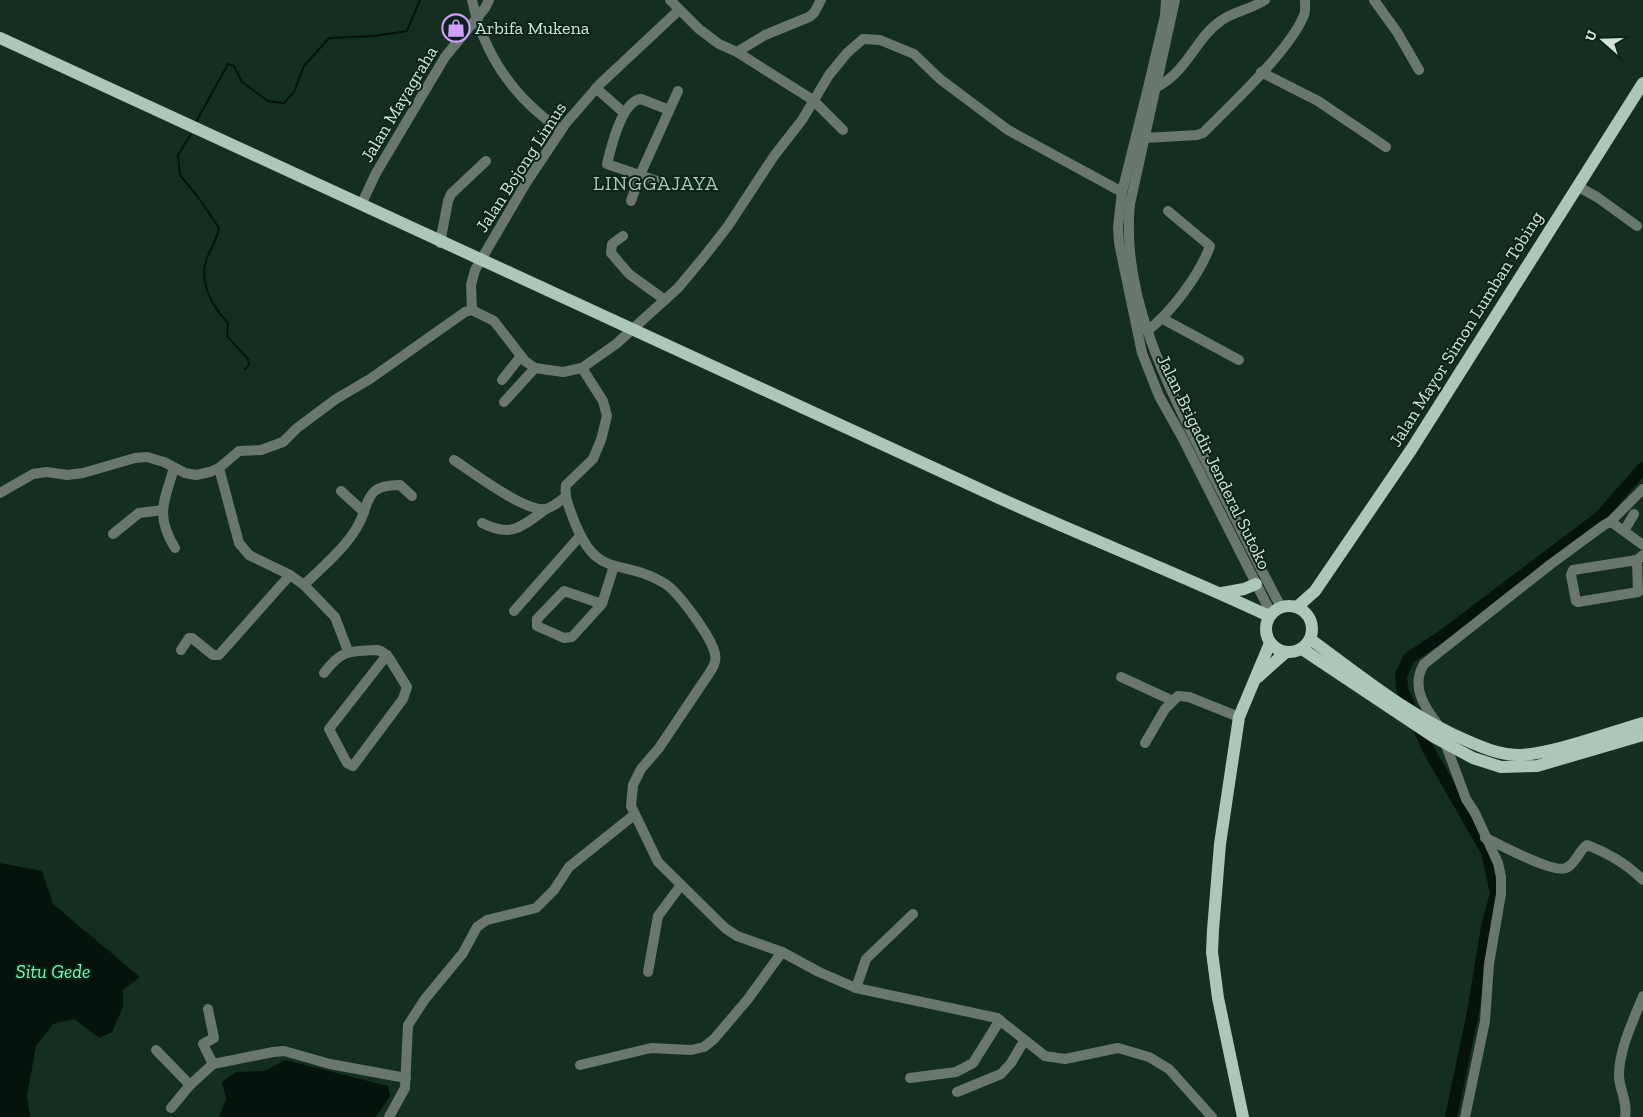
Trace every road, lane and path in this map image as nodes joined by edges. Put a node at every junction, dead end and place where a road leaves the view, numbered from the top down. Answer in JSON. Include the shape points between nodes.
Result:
{"nodes":[{"id":1,"x":472,"y":0,"type":"edge"},
{"id":2,"x":489,"y":0,"type":"edge"},
{"id":3,"x":670,"y":0,"type":"edge"},
{"id":4,"x":821,"y":0,"type":"edge"},
{"id":5,"x":1166,"y":0,"type":"edge"},
{"id":6,"x":1175,"y":0,"type":"edge"},
{"id":7,"x":1265,"y":0,"type":"edge"},
{"id":8,"x":1304,"y":0,"type":"edge"},
{"id":9,"x":1374,"y":0,"type":"edge"},
{"id":10,"x":679,"y":10,"type":"junction"},
{"id":11,"x":476,"y":18,"type":"junction"},
{"id":12,"x":0,"y":38,"type":"edge"},
{"id":13,"x":738,"y":52,"type":"junction"},
{"id":14,"x":1419,"y":70,"type":"dead end"},
{"id":15,"x":1261,"y":72,"type":"junction"},
{"id":16,"x":1643,"y":83,"type":"edge"},
{"id":17,"x":598,"y":86,"type":"junction"},
{"id":18,"x":1157,"y":87,"type":"junction"},
{"id":19,"x":678,"y":92,"type":"dead end"},
{"id":20,"x":1150,"y":97,"type":"junction"},
{"id":21,"x":813,"y":100,"type":"junction"},
{"id":22,"x":625,"y":110,"type":"junction"},
{"id":23,"x":669,"y":110,"type":"junction"},
{"id":24,"x":561,"y":130,"type":"junction"},
{"id":25,"x":843,"y":130,"type":"dead end"},
{"id":26,"x":1146,"y":138,"type":"junction"},
{"id":27,"x":1386,"y":147,"type":"dead end"},
{"id":28,"x":486,"y":162,"type":"dead end"},
{"id":29,"x":640,"y":175,"type":"junction"},
{"id":30,"x":657,"y":181,"type":"dead end"},
{"id":31,"x":1576,"y":186,"type":"junction"},
{"id":32,"x":1122,"y":192,"type":"junction"},
{"id":33,"x":631,"y":201,"type":"dead end"},
{"id":34,"x":361,"y":205,"type":"junction"},
{"id":35,"x":1168,"y":211,"type":"dead end"},
{"id":36,"x":1637,"y":226,"type":"dead end"},
{"id":37,"x":623,"y":236,"type":"dead end"},
{"id":38,"x":440,"y":243,"type":"junction"},
{"id":39,"x":480,"y":261,"type":"junction"},
{"id":40,"x":1132,"y":283,"type":"junction"},
{"id":41,"x":665,"y":300,"type":"junction"},
{"id":42,"x":472,"y":310,"type":"junction"},
{"id":43,"x":1163,"y":319,"type":"junction"},
{"id":44,"x":633,"y":331,"type":"junction"},
{"id":45,"x":1147,"y":331,"type":"junction"},
{"id":46,"x":521,"y":356,"type":"junction"},
{"id":47,"x":1239,"y":360,"type":"dead end"},
{"id":48,"x":535,"y":368,"type":"junction"},
{"id":49,"x":582,"y":368,"type":"junction"},
{"id":50,"x":502,"y":380,"type":"dead end"},
{"id":51,"x":1171,"y":393,"type":"junction"},
{"id":52,"x":1159,"y":396,"type":"junction"},
{"id":53,"x":504,"y":402,"type":"dead end"},
{"id":54,"x":454,"y":460,"type":"dead end"},
{"id":55,"x":174,"y":468,"type":"junction"},
{"id":56,"x":219,"y":468,"type":"junction"},
{"id":57,"x":1643,"y":489,"type":"edge"},
{"id":58,"x":1,"y":491,"type":"edge"},
{"id":59,"x":342,"y":491,"type":"dead end"},
{"id":60,"x":412,"y":496,"type":"dead end"},
{"id":61,"x":565,"y":497,"type":"junction"},
{"id":62,"x":546,"y":509,"type":"junction"},
{"id":63,"x":163,"y":510,"type":"junction"},
{"id":64,"x":364,"y":512,"type":"junction"},
{"id":65,"x":1634,"y":514,"type":"dead end"},
{"id":66,"x":1610,"y":522,"type":"junction"},
{"id":67,"x":482,"y":523,"type":"dead end"},
{"id":68,"x":1624,"y":531,"type":"junction"},
{"id":69,"x":113,"y":534,"type":"dead end"},
{"id":70,"x":580,"y":536,"type":"junction"},
{"id":71,"x":1643,"y":545,"type":"edge"},
{"id":72,"x":175,"y":548,"type":"dead end"},
{"id":73,"x":1640,"y":557,"type":"edge"},
{"id":74,"x":614,"y":566,"type":"junction"},
{"id":75,"x":290,"y":575,"type":"junction"},
{"id":76,"x":1641,"y":581,"type":"edge"},
{"id":77,"x":1256,"y":584,"type":"junction"},
{"id":78,"x":304,"y":585,"type":"junction"},
{"id":79,"x":1315,"y":591,"type":"junction"},
{"id":80,"x":1222,"y":593,"type":"junction"},
{"id":81,"x":602,"y":604,"type":"junction"},
{"id":82,"x":1246,"y":605,"type":"junction"},
{"id":83,"x":1297,"y":607,"type":"junction"},
{"id":84,"x":514,"y":611,"type":"dead end"},
{"id":85,"x":1274,"y":612,"type":"junction"},
{"id":86,"x":1310,"y":618,"type":"junction"},
{"id":87,"x":1267,"y":637,"type":"junction"},
{"id":88,"x":1306,"y":644,"type":"junction"},
{"id":89,"x":181,"y":650,"type":"dead end"},
{"id":90,"x":348,"y":651,"type":"junction"},
{"id":91,"x":1286,"y":652,"type":"junction"},
{"id":92,"x":387,"y":655,"type":"junction"},
{"id":93,"x":324,"y":673,"type":"dead end"},
{"id":94,"x":1121,"y":677,"type":"dead end"},
{"id":95,"x":1256,"y":678,"type":"junction"},
{"id":96,"x":1171,"y":700,"type":"junction"},
{"id":97,"x":1385,"y":700,"type":"junction"},
{"id":98,"x":1239,"y":717,"type":"junction"},
{"id":99,"x":1417,"y":721,"type":"junction"},
{"id":100,"x":1643,"y":723,"type":"edge"},
{"id":101,"x":1643,"y":735,"type":"edge"},
{"id":102,"x":1440,"y":737,"type":"junction"},
{"id":103,"x":1145,"y":743,"type":"dead end"},
{"id":104,"x":634,"y":815,"type":"junction"},
{"id":105,"x":1485,"y":838,"type":"junction"},
{"id":106,"x":1643,"y":880,"type":"edge"},
{"id":107,"x":681,"y":885,"type":"junction"},
{"id":108,"x":912,"y":914,"type":"dead end"},
{"id":109,"x":782,"y":952,"type":"junction"},
{"id":110,"x":648,"y":972,"type":"dead end"},
{"id":111,"x":856,"y":988,"type":"junction"},
{"id":112,"x":1643,"y":996,"type":"edge"},
{"id":113,"x":208,"y":1009,"type":"dead end"},
{"id":114,"x":1000,"y":1020,"type":"junction"},
{"id":115,"x":1024,"y":1041,"type":"junction"},
{"id":116,"x":156,"y":1050,"type":"dead end"},
{"id":117,"x":213,"y":1064,"type":"junction"},
{"id":118,"x":580,"y":1065,"type":"dead end"},
{"id":119,"x":406,"y":1078,"type":"junction"},
{"id":120,"x":910,"y":1078,"type":"dead end"},
{"id":121,"x":190,"y":1085,"type":"junction"},
{"id":122,"x":957,"y":1092,"type":"dead end"},
{"id":123,"x":171,"y":1108,"type":"dead end"},
{"id":124,"x":1207,"y":1115,"type":"edge"},
{"id":125,"x":389,"y":1117,"type":"edge"},
{"id":126,"x":1243,"y":1117,"type":"edge"},
{"id":127,"x":1464,"y":1117,"type":"edge"},
{"id":128,"x":1625,"y":1117,"type":"edge"}],
"edges":[{"from":1,"to":11,"type":"street"},
{"from":2,"to":11,"type":"street","name":"Jalan Mayagraha"},
{"from":3,"to":10,"type":"street"},
{"from":4,"to":13,"type":"street","via":[[809,17],[765,35]]},
{"from":5,"to":20,"type":"street","name":"Jalan Brigadir Jenderal Sutoko"},
{"from":6,"to":18,"type":"street"},
{"from":7,"to":18,"type":"street","via":[[1254,8],[1222,20],[1172,79]]},
{"from":8,"to":15,"type":"street","via":[[1305,14],[1293,36]]},
{"from":9,"to":14,"type":"street"},
{"from":10,"to":13,"type":"street","via":[[719,44]]},
{"from":10,"to":17,"type":"street","name":"Jalan Bojong Limus"},
{"from":11,"to":24,"type":"street","via":[[484,43],[518,94]]},
{"from":11,"to":34,"type":"street","name":"Jalan Mayagraha","via":[[444,57],[376,173]]},
{"from":12,"to":34,"type":"main road"},
{"from":13,"to":21,"type":"street"},
{"from":15,"to":26,"type":"street","via":[[1202,133]]},
{"from":15,"to":27,"type":"street","via":[[1318,101]]},
{"from":16,"to":31,"type":"main road","name":"Jalan Mayor Simon Lumban Tobing"},
{"from":17,"to":22,"type":"street"},
{"from":17,"to":24,"type":"street","name":"Jalan Bojong Limus"},
{"from":18,"to":20,"type":"street"},
{"from":19,"to":23,"type":"street"},
{"from":20,"to":26,"type":"street"},
{"from":20,"to":32,"type":"street","name":"Jalan Brigadir Jenderal Sutoko"},
{"from":21,"to":25,"type":"street"},
{"from":21,"to":32,"type":"street","via":[[854,45],[863,39],[880,40],[914,54],[940,79],[1008,130]]},
{"from":21,"to":41,"type":"street","via":[[728,226]]},
{"from":22,"to":23,"type":"street","via":[[641,99]]},
{"from":22,"to":29,"type":"street","via":[[607,164]]},
{"from":23,"to":29,"type":"street"},
{"from":24,"to":39,"type":"street","name":"Jalan Bojong Limus"},
{"from":26,"to":40,"type":"street","via":[[1127,230]]},
{"from":28,"to":38,"type":"street","via":[[451,194]]},
{"from":29,"to":30,"type":"street"},
{"from":29,"to":33,"type":"street"},
{"from":31,"to":36,"type":"street"},
{"from":31,"to":79,"type":"main road","name":"Jalan Mayor Simon Lumban Tobing","via":[[1411,450]]},
{"from":32,"to":40,"type":"street","name":"Jalan Brigadir Jenderal Sutoko","via":[[1118,227]]},
{"from":34,"to":38,"type":"main road"},
{"from":35,"to":43,"type":"street","via":[[1210,246]]},
{"from":37,"to":41,"type":"street","via":[[612,244],[611,253],[629,274]]},
{"from":38,"to":39,"type":"main road"},
{"from":39,"to":42,"type":"street","name":"Jalan Bojong Limus","via":[[471,285]]},
{"from":39,"to":44,"type":"main road"},
{"from":40,"to":45,"type":"street"},
{"from":40,"to":52,"type":"street","name":"Jalan Brigadir Jenderal Sutoko","via":[[1142,353]]},
{"from":41,"to":44,"type":"street"},
{"from":42,"to":46,"type":"street","via":[[494,321]]},
{"from":42,"to":56,"type":"street","via":[[336,399],[283,442],[261,450],[239,451]]},
{"from":43,"to":45,"type":"street"},
{"from":43,"to":47,"type":"street"},
{"from":44,"to":49,"type":"street"},
{"from":44,"to":80,"type":"main road","via":[[1037,515]]},
{"from":45,"to":51,"type":"street"},
{"from":46,"to":48,"type":"street"},
{"from":46,"to":50,"type":"street"},
{"from":48,"to":49,"type":"street","via":[[557,372]]},
{"from":48,"to":53,"type":"street"},
{"from":49,"to":61,"type":"street","via":[[603,401],[607,416],[598,449],[566,485]]},
{"from":51,"to":52,"type":"street"},
{"from":51,"to":85,"type":"street"},
{"from":52,"to":77,"type":"street","name":"Jalan Brigadir Jenderal Sutoko"},
{"from":54,"to":62,"type":"street","via":[[524,504]]},
{"from":55,"to":56,"type":"street","via":[[196,475]]},
{"from":55,"to":58,"type":"street","via":[[147,457],[135,458],[83,473],[33,474]]},
{"from":55,"to":63,"type":"street"},
{"from":56,"to":75,"type":"street","via":[[244,550]]},
{"from":57,"to":66,"type":"street"},
{"from":59,"to":64,"type":"street"},
{"from":60,"to":64,"type":"street","via":[[400,485],[387,485],[368,497]]},
{"from":61,"to":62,"type":"street"},
{"from":61,"to":70,"type":"street"},
{"from":62,"to":67,"type":"street","via":[[510,531]]},
{"from":63,"to":69,"type":"street","via":[[139,513]]},
{"from":63,"to":72,"type":"street","via":[[164,528]]},
{"from":64,"to":78,"type":"street","via":[[347,540]]},
{"from":65,"to":68,"type":"street"},
{"from":66,"to":68,"type":"street"},
{"from":66,"to":102,"type":"street","via":[[1550,564],[1424,664],[1417,687]]},
{"from":68,"to":71,"type":"street"},
{"from":70,"to":74,"type":"street","via":[[592,554]]},
{"from":70,"to":84,"type":"street"},
{"from":73,"to":76,"type":"street"},
{"from":73,"to":76,"type":"street","via":[[1573,570],[1571,575],[1578,602],[1638,592]]},
{"from":74,"to":81,"type":"street"},
{"from":74,"to":104,"type":"street","via":[[666,584],[705,632],[716,655],[708,675],[641,769],[633,785],[631,806]]},
{"from":75,"to":78,"type":"street"},
{"from":75,"to":89,"type":"street","via":[[219,655],[213,655],[192,638]]},
{"from":77,"to":80,"type":"main road"},
{"from":77,"to":85,"type":"street","name":"Jalan Brigadir Jenderal Sutoko"},
{"from":78,"to":90,"type":"street","via":[[335,617]]},
{"from":79,"to":83,"type":"main road","name":"Jalan Mayor Simon Lumban Tobing"},
{"from":79,"to":86,"type":"main road","name":"Jalan Mayor Simon Lumban Tobing"},
{"from":80,"to":82,"type":"main road"},
{"from":81,"to":81,"type":"street","via":[[572,637],[564,638],[537,626],[538,619],[564,591]]},
{"from":82,"to":85,"type":"main road"},
{"from":82,"to":87,"type":"main road"},
{"from":83,"to":85,"type":"main road"},
{"from":83,"to":86,"type":"main road","via":[[1306,611]]},
{"from":85,"to":87,"type":"main road"},
{"from":86,"to":88,"type":"main road","via":[[1312,629]]},
{"from":87,"to":91,"type":"main road","via":[[1277,649]]},
{"from":87,"to":95,"type":"main road"},
{"from":88,"to":91,"type":"main road"},
{"from":88,"to":97,"type":"main road"},
{"from":90,"to":92,"type":"street","via":[[378,650]]},
{"from":90,"to":93,"type":"street","via":[[333,660]]},
{"from":91,"to":95,"type":"main road"},
{"from":92,"to":92,"type":"street","via":[[329,728],[350,766],[355,764],[406,695],[407,687]]},
{"from":94,"to":96,"type":"street"},
{"from":95,"to":98,"type":"main road"},
{"from":96,"to":98,"type":"street","via":[[1178,696],[1189,697]]},
{"from":96,"to":103,"type":"street"},
{"from":97,"to":99,"type":"main road"},
{"from":97,"to":99,"type":"main road","via":[[1400,705]]},
{"from":98,"to":126,"type":"main road","via":[[1220,844],[1212,952],[1218,998]]},
{"from":99,"to":102,"type":"main road"},
{"from":100,"to":102,"type":"main road","via":[[1521,755],[1491,751]]},
{"from":101,"to":102,"type":"main road","via":[[1537,766],[1518,768],[1489,763]]},
{"from":102,"to":105,"type":"street"},
{"from":104,"to":107,"type":"street","via":[[658,862]]},
{"from":104,"to":119,"type":"street","via":[[569,867],[554,890],[536,908],[487,920],[477,926],[463,953],[408,1025]]},
{"from":105,"to":106,"type":"street","via":[[1560,869],[1574,861],[1587,845],[1612,856]]},
{"from":105,"to":127,"type":"street","via":[[1498,863],[1502,877],[1501,894],[1489,964],[1485,1021]]},
{"from":107,"to":109,"type":"street","via":[[731,933]]},
{"from":107,"to":110,"type":"street","via":[[658,916]]},
{"from":108,"to":111,"type":"street","via":[[866,959]]},
{"from":109,"to":111,"type":"street"},
{"from":109,"to":118,"type":"street","via":[[748,1000],[714,1040],[704,1047],[691,1050],[651,1048]]},
{"from":111,"to":114,"type":"street"},
{"from":112,"to":128,"type":"street","via":[[1619,1072],[1626,1102]]},
{"from":113,"to":117,"type":"street","via":[[214,1038],[204,1046]]},
{"from":114,"to":115,"type":"street"},
{"from":114,"to":120,"type":"street","via":[[973,1063],[956,1072]]},
{"from":115,"to":122,"type":"street","via":[[1001,1074]]},
{"from":115,"to":124,"type":"street","via":[[1045,1056],[1058,1058],[1118,1048],[1149,1057],[1169,1069]]},
{"from":116,"to":121,"type":"street"},
{"from":117,"to":119,"type":"street","via":[[284,1051],[330,1064]]},
{"from":117,"to":121,"type":"street"},
{"from":119,"to":125,"type":"street","via":[[402,1096]]},
{"from":121,"to":123,"type":"street"}]}
